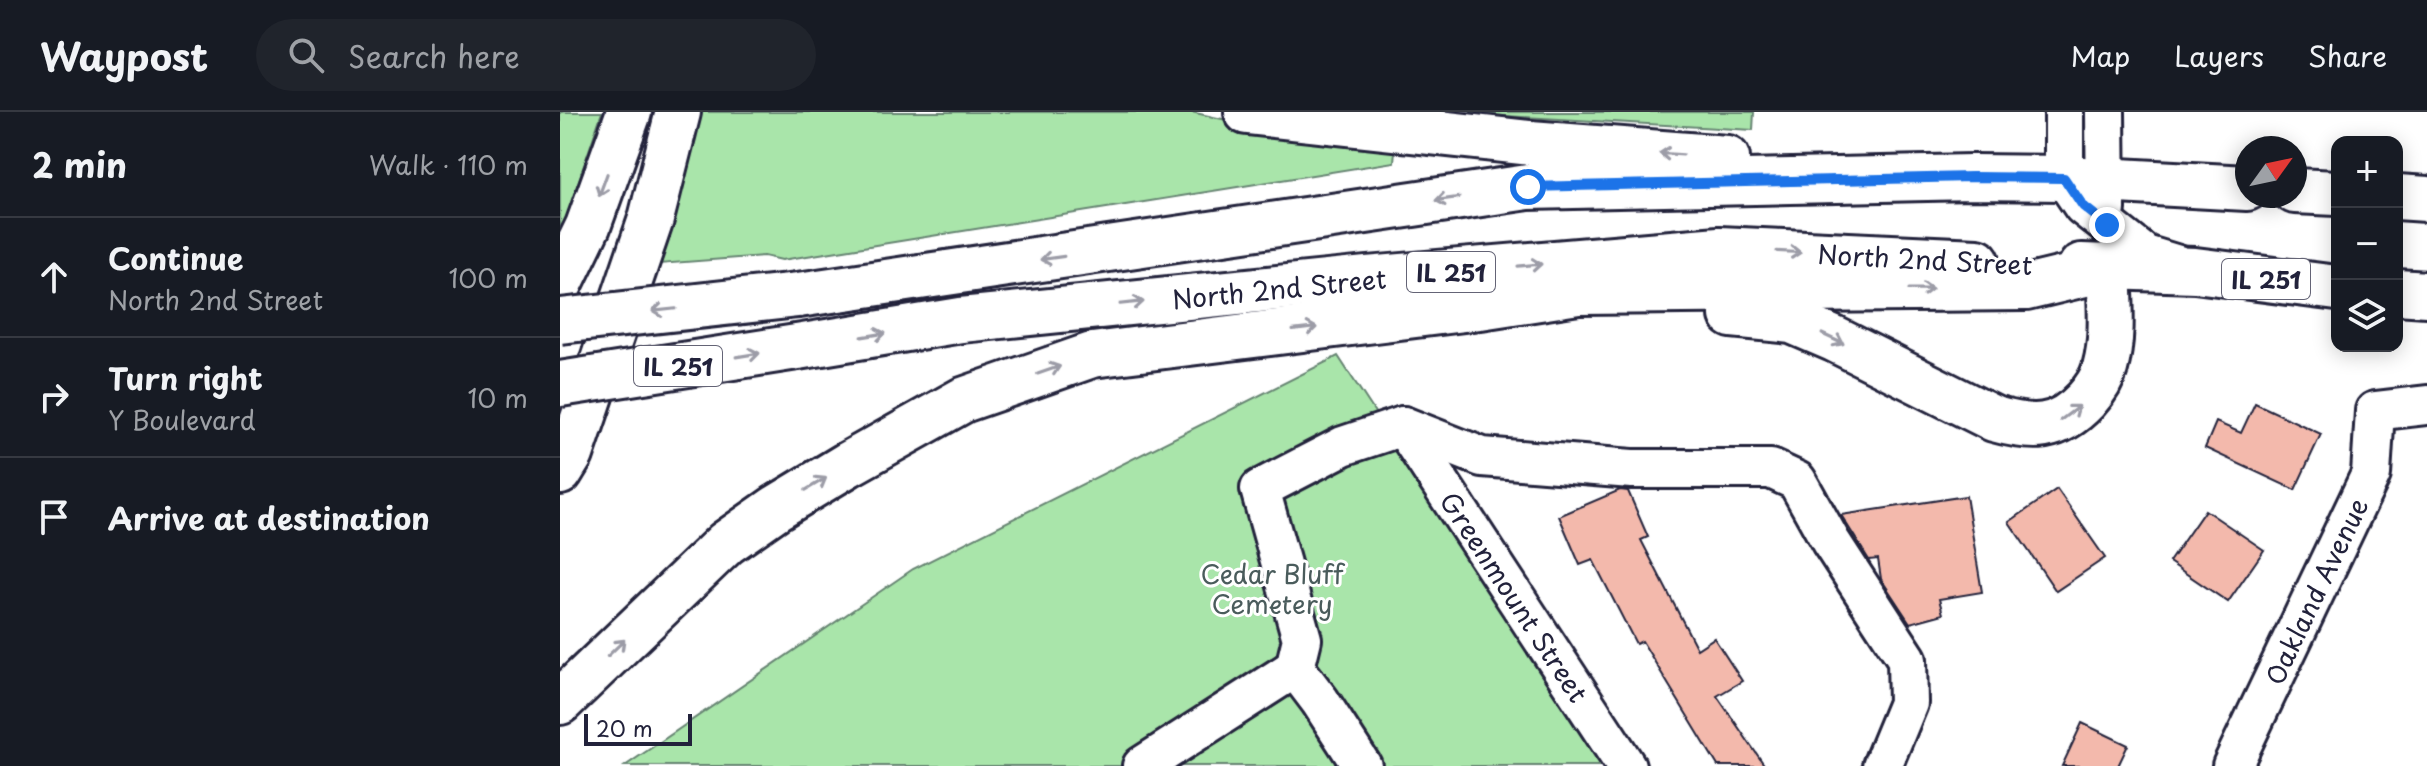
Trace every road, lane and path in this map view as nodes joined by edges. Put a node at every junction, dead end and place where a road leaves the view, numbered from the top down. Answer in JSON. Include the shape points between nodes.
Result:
{"nodes":[{"id":1,"x":629,"y":112,"type":"edge"},
{"id":2,"x":678,"y":112,"type":"edge"},
{"id":3,"x":1247,"y":112,"type":"edge"},
{"id":4,"x":2064,"y":112,"type":"edge"},
{"id":5,"x":2105,"y":112,"type":"edge"},
{"id":6,"x":1972,"y":177,"type":"junction"},
{"id":7,"x":2084,"y":179,"type":"junction"},
{"id":8,"x":2235,"y":187,"type":"edge"},
{"id":9,"x":2307,"y":192,"type":"edge"},
{"id":10,"x":2331,"y":193,"type":"edge"},
{"id":11,"x":2403,"y":197,"type":"edge"},
{"id":12,"x":2427,"y":199,"type":"edge"},
{"id":13,"x":651,"y":219,"type":"junction"},
{"id":14,"x":2107,"y":225,"type":"junction"},
{"id":15,"x":2109,"y":268,"type":"junction"},
{"id":16,"x":2195,"y":270,"type":"junction"},
{"id":17,"x":560,"y":284,"type":"edge"},
{"id":18,"x":2331,"y":287,"type":"edge"},
{"id":19,"x":2403,"y":292,"type":"edge"},
{"id":20,"x":2427,"y":294,"type":"edge"},
{"id":21,"x":1480,"y":307,"type":"junction"},
{"id":22,"x":560,"y":321,"type":"edge"},
{"id":23,"x":560,"y":386,"type":"edge"},
{"id":24,"x":2427,"y":405,"type":"edge"},
{"id":25,"x":1403,"y":426,"type":"junction"},
{"id":26,"x":560,"y":472,"type":"edge"},
{"id":27,"x":1295,"y":668,"type":"junction"},
{"id":28,"x":560,"y":702,"type":"edge"},
{"id":29,"x":1142,"y":766,"type":"edge"},
{"id":30,"x":1362,"y":766,"type":"edge"},
{"id":31,"x":1626,"y":766,"type":"edge"},
{"id":32,"x":1882,"y":766,"type":"edge"},
{"id":33,"x":2232,"y":766,"type":"edge"}],
"edges":[{"from":1,"to":17,"type":"main road","one_way":true,"via":[[588,226]]},
{"from":2,"to":13,"type":"main road"},
{"from":6,"to":3,"type":"main road","one_way":true,"via":[[1530,143]]},
{"from":4,"to":7,"type":"street"},
{"from":5,"to":7,"type":"street"},
{"from":6,"to":7,"type":"main road","number":"IL 251"},
{"from":6,"to":22,"type":"main road","number":"IL 251","one_way":true,"bridge":true,"via":[[1528,187],[798,295]]},
{"from":7,"to":8,"type":"main road","number":"IL 251"},
{"from":7,"to":14,"type":"street"},
{"from":9,"to":10,"type":"main road"},
{"from":11,"to":12,"type":"main road"},
{"from":13,"to":23,"type":"main road"},
{"from":13,"to":26,"type":"main road","via":[[571,454]]},
{"from":14,"to":15,"type":"street"},
{"from":14,"to":16,"type":"street","via":[[2145,255]]},
{"from":15,"to":16,"type":"main road","name":"North 2nd Street","number":"IL 251"},
{"from":21,"to":15,"type":"main road","one_way":true,"via":[[1578,292],[2026,288]]},
{"from":21,"to":15,"type":"main road","one_way":true,"via":[[1792,321],[1994,419],[2044,426],[2074,413],[2105,370],[2111,325]]},
{"from":23,"to":15,"type":"main road","name":"North 2nd Street","number":"IL 251","one_way":true,"bridge":true,"via":[[961,320],[1719,249]]},
{"from":16,"to":18,"type":"main road","name":"North 2nd Street","number":"IL 251"},
{"from":19,"to":20,"type":"main road"},
{"from":28,"to":21,"type":"main road","one_way":true,"via":[[726,543],[847,465],[963,400],[1092,355]]},
{"from":24,"to":33,"type":"street","name":"Oakland Avenue","via":[[2375,411],[2371,474]]},
{"from":25,"to":27,"type":"street","via":[[1343,446],[1260,489],[1302,639]]},
{"from":25,"to":31,"type":"street","name":"Greenmount Street"},
{"from":25,"to":32,"type":"street","via":[[1482,457],[1632,469],[1771,469],[1797,481],[1907,659],[1908,703]]},
{"from":27,"to":29,"type":"street"},
{"from":27,"to":30,"type":"street"}]}
